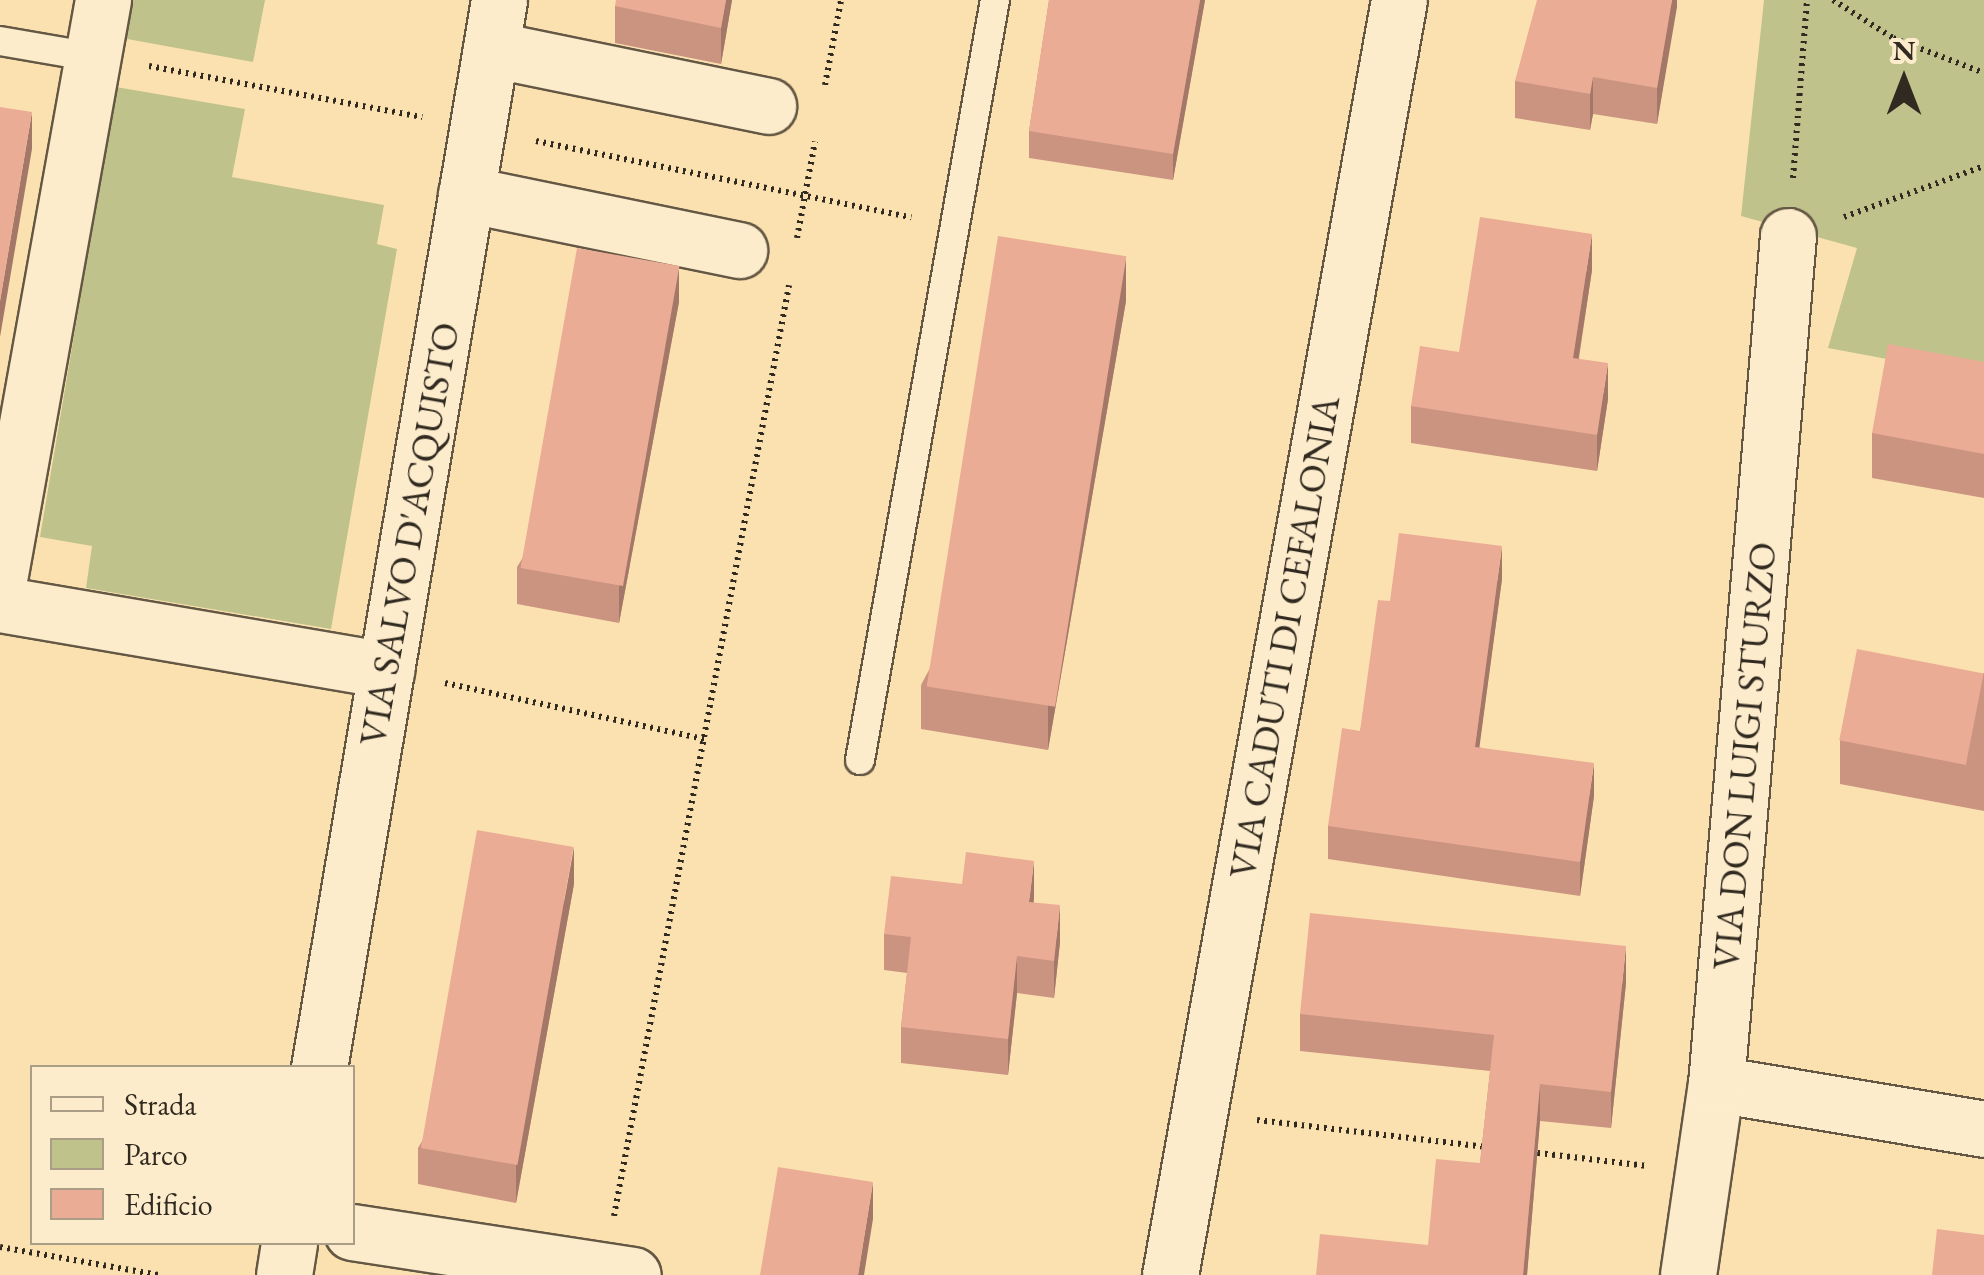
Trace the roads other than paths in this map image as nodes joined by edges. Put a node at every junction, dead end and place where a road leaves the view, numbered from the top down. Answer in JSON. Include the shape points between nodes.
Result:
{"nodes":[{"id":1,"x":103,"y":0,"type":"edge"},
{"id":2,"x":995,"y":0,"type":"edge"},
{"id":3,"x":1399,"y":0,"type":"edge"},
{"id":4,"x":495,"y":24,"type":"edge"},
{"id":5,"x":0,"y":41,"type":"edge"},
{"id":6,"x":93,"y":57,"type":"junction"},
{"id":7,"x":768,"y":106,"type":"dead end"},
{"id":8,"x":466,"y":194,"type":"junction"},
{"id":9,"x":1788,"y":236,"type":"road end"},
{"id":10,"x":739,"y":250,"type":"dead end"},
{"id":11,"x":0,"y":574,"type":"edge"},
{"id":12,"x":0,"y":604,"type":"edge"},
{"id":13,"x":386,"y":670,"type":"junction"},
{"id":14,"x":860,"y":760,"type":"dead end"},
{"id":15,"x":320,"y":1065,"type":"edge"},
{"id":16,"x":1716,"y":1084,"type":"junction"},
{"id":17,"x":1984,"y":1129,"type":"edge"},
{"id":18,"x":355,"y":1232,"type":"edge"},
{"id":19,"x":289,"y":1245,"type":"edge"},
{"id":20,"x":618,"y":1273,"type":"edge"},
{"id":21,"x":284,"y":1275,"type":"edge"},
{"id":22,"x":1170,"y":1275,"type":"edge"},
{"id":23,"x":1688,"y":1275,"type":"edge"}],
"edges":[{"from":1,"to":6,"type":"street"},
{"from":2,"to":14,"type":"lane"},
{"from":3,"to":22,"type":"street","name":"VIA CADUTI DI CEFALONIA"},
{"from":4,"to":7,"type":"street"},
{"from":4,"to":8,"type":"street","name":"VIA SALVO D'ACQUISTO"},
{"from":5,"to":6,"type":"lane"},
{"from":6,"to":11,"type":"street"},
{"from":8,"to":10,"type":"street"},
{"from":8,"to":13,"type":"street","name":"VIA SALVO D'ACQUISTO"},
{"from":9,"to":16,"type":"street","name":"VIA DON LUIGI STURZO"},
{"from":12,"to":13,"type":"street"},
{"from":13,"to":15,"type":"street","name":"VIA SALVO D'ACQUISTO"},
{"from":16,"to":17,"type":"street"},
{"from":16,"to":23,"type":"street","name":"VIA DON LUIGI STURZO"},
{"from":18,"to":20,"type":"street"},
{"from":19,"to":21,"type":"street"}]}
